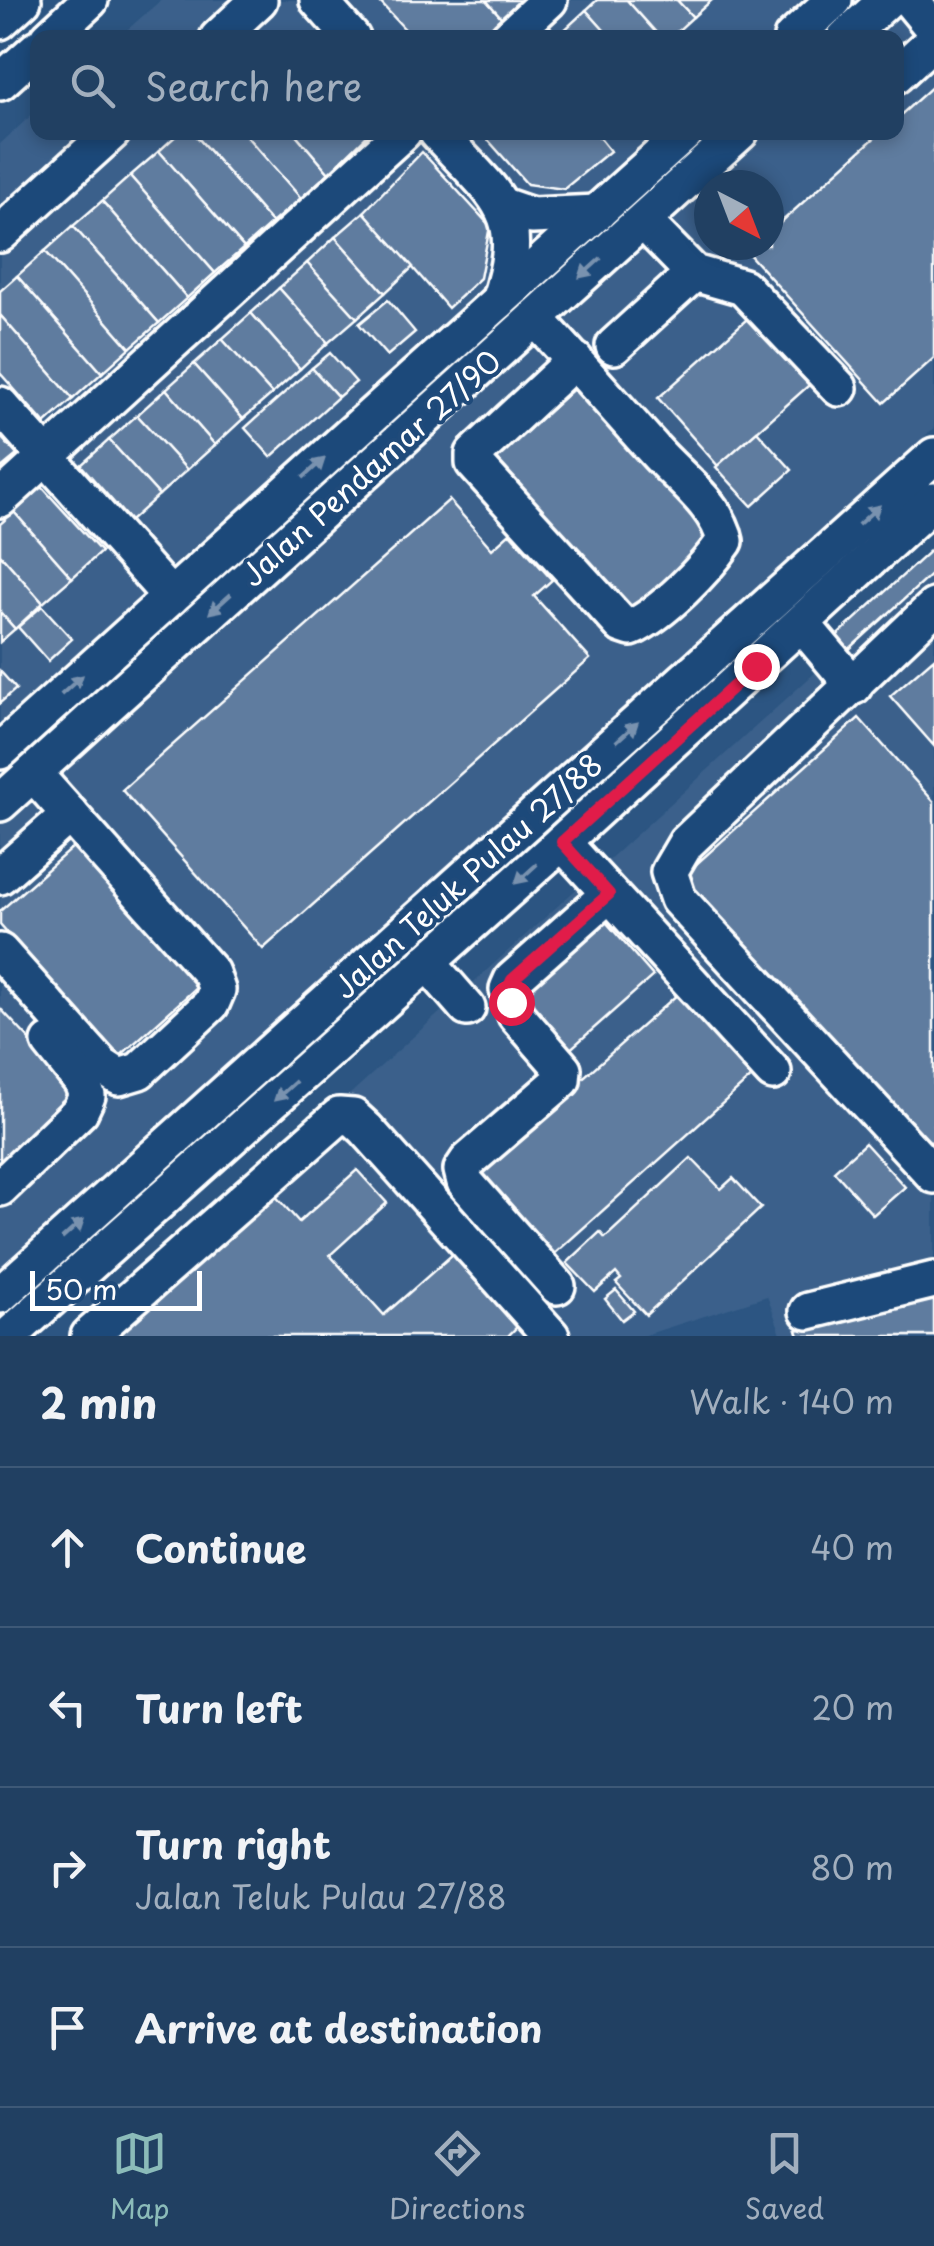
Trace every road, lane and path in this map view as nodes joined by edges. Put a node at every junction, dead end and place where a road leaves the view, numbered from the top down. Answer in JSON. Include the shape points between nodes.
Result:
{"nodes":[{"id":1,"x":23,"y":0,"type":"edge"},
{"id":2,"x":90,"y":0,"type":"edge"},
{"id":3,"x":259,"y":0,"type":"edge"},
{"id":4,"x":318,"y":0,"type":"edge"},
{"id":5,"x":549,"y":0,"type":"edge"},
{"id":6,"x":834,"y":0,"type":"edge"},
{"id":7,"x":887,"y":0,"type":"edge"},
{"id":8,"x":910,"y":0,"type":"edge"},
{"id":9,"x":0,"y":21,"type":"edge"},
{"id":10,"x":934,"y":29,"type":"edge"},
{"id":11,"x":58,"y":30,"type":"edge"},
{"id":12,"x":227,"y":30,"type":"edge"},
{"id":13,"x":345,"y":30,"type":"edge"},
{"id":14,"x":517,"y":30,"type":"edge"},
{"id":15,"x":801,"y":30,"type":"edge"},
{"id":16,"x":854,"y":30,"type":"edge"},
{"id":17,"x":934,"y":40,"type":"edge"},
{"id":18,"x":30,"y":55,"type":"edge"},
{"id":19,"x":904,"y":68,"type":"edge"},
{"id":20,"x":0,"y":82,"type":"edge"},
{"id":21,"x":103,"y":140,"type":"edge"},
{"id":22,"x":394,"y":140,"type":"edge"},
{"id":23,"x":444,"y":140,"type":"edge"},
{"id":24,"x":677,"y":140,"type":"edge"},
{"id":25,"x":731,"y":140,"type":"edge"},
{"id":26,"x":503,"y":206,"type":"junction"},
{"id":27,"x":597,"y":213,"type":"junction"},
{"id":28,"x":643,"y":221,"type":"junction"},
{"id":29,"x":0,"y":234,"type":"edge"},
{"id":30,"x":694,"y":273,"type":"junction"},
{"id":31,"x":499,"y":302,"type":"junction"},
{"id":32,"x":536,"y":318,"type":"junction"},
{"id":33,"x":614,"y":346,"type":"dead end"},
{"id":34,"x":575,"y":360,"type":"junction"},
{"id":35,"x":839,"y":388,"type":"dead end"},
{"id":36,"x":0,"y":405,"type":"edge"},
{"id":37,"x":934,"y":456,"type":"edge"},
{"id":38,"x":46,"y":457,"type":"junction"},
{"id":39,"x":0,"y":499,"type":"edge"},
{"id":40,"x":933,"y":503,"type":"edge"},
{"id":41,"x":171,"y":597,"type":"junction"},
{"id":42,"x":934,"y":606,"type":"edge"},
{"id":43,"x":802,"y":624,"type":"junction"},
{"id":44,"x":854,"y":686,"type":"junction"},
{"id":45,"x":0,"y":750,"type":"edge"},
{"id":46,"x":33,"y":773,"type":"junction"},
{"id":47,"x":0,"y":802,"type":"edge"},
{"id":48,"x":70,"y":814,"type":"junction"},
{"id":49,"x":562,"y":842,"type":"junction"},
{"id":50,"x":0,"y":876,"type":"edge"},
{"id":51,"x":609,"y":894,"type":"junction"},
{"id":52,"x":0,"y":952,"type":"edge"},
{"id":53,"x":428,"y":962,"type":"junction"},
{"id":54,"x":0,"y":985,"type":"edge"},
{"id":55,"x":467,"y":1008,"type":"dead end"},
{"id":56,"x":773,"y":1072,"type":"dead end"},
{"id":57,"x":934,"y":1174,"type":"edge"},
{"id":58,"x":0,"y":1188,"type":"edge"},
{"id":59,"x":934,"y":1280,"type":"edge"},
{"id":60,"x":557,"y":1286,"type":"dead end"},
{"id":61,"x":0,"y":1294,"type":"edge"},
{"id":62,"x":808,"y":1311,"type":"dead end"},
{"id":63,"x":9,"y":1336,"type":"edge"},
{"id":64,"x":89,"y":1336,"type":"edge"},
{"id":65,"x":551,"y":1336,"type":"edge"}],
"edges":[{"from":1,"to":9,"type":"street"},
{"from":2,"to":11,"type":"street"},
{"from":3,"to":12,"type":"street"},
{"from":4,"to":13,"type":"street"},
{"from":5,"to":14,"type":"street"},
{"from":6,"to":15,"type":"street"},
{"from":7,"to":16,"type":"street"},
{"from":8,"to":10,"type":"street"},
{"from":17,"to":19,"type":"street"},
{"from":18,"to":20,"type":"street"},
{"from":21,"to":29,"type":"street"},
{"from":22,"to":38,"type":"street"},
{"from":23,"to":26,"type":"street"},
{"from":24,"to":27,"type":"street","name":"Jalan Pendamar 27/90"},
{"from":25,"to":28,"type":"street","name":"Jalan Pendamar 27/90"},
{"from":26,"to":27,"type":"street","via":[[532,216]]},
{"from":26,"to":31,"type":"street","via":[[512,258]]},
{"from":27,"to":31,"type":"street","name":"Jalan Pendamar 27/90"},
{"from":28,"to":30,"type":"street"},
{"from":28,"to":32,"type":"street","name":"Jalan Pendamar 27/90","one_way":true},
{"from":30,"to":33,"type":"street"},
{"from":30,"to":35,"type":"street","via":[[743,288]]},
{"from":41,"to":31,"type":"street","name":"Jalan Pendamar 27/90","one_way":true},
{"from":32,"to":34,"type":"street"},
{"from":32,"to":46,"type":"street","name":"Jalan Pendamar 27/90","one_way":true},
{"from":34,"to":34,"type":"street","via":[[713,513],[726,541],[711,562],[631,628],[474,463],[488,439]]},
{"from":36,"to":38,"type":"street"},
{"from":61,"to":37,"type":"street","name":"Jalan Teluk Pulau 27/88","one_way":true},
{"from":38,"to":39,"type":"street"},
{"from":38,"to":41,"type":"street"},
{"from":40,"to":43,"type":"street","name":"Jalan Teluk Pulau 27/88"},
{"from":45,"to":41,"type":"street","name":"Jalan Pendamar 27/90","one_way":true},
{"from":42,"to":44,"type":"street"},
{"from":43,"to":44,"type":"street"},
{"from":43,"to":49,"type":"street","name":"Jalan Teluk Pulau 27/88"},
{"from":44,"to":57,"type":"street","via":[[686,843],[669,872],[678,899]]},
{"from":46,"to":47,"type":"street","name":"Jalan Pendamar 27/90"},
{"from":46,"to":48,"type":"street"},
{"from":48,"to":50,"type":"street"},
{"from":48,"to":52,"type":"street","via":[[211,974],[217,990],[212,1004],[138,1071],[119,1077]]},
{"from":49,"to":51,"type":"street"},
{"from":49,"to":53,"type":"street","name":"Jalan Teluk Pulau 27/88","one_way":true},
{"from":51,"to":56,"type":"street"},
{"from":51,"to":60,"type":"street","via":[[508,989],[516,1014],[563,1070],[562,1080],[462,1170],[465,1182]]},
{"from":53,"to":55,"type":"street"},
{"from":53,"to":63,"type":"street","name":"Jalan Teluk Pulau 27/88","one_way":true},
{"from":54,"to":58,"type":"street","via":[[72,1066],[87,1096],[80,1111]]},
{"from":59,"to":62,"type":"street"},
{"from":64,"to":65,"type":"street","via":[[339,1116],[366,1128]]}]}
